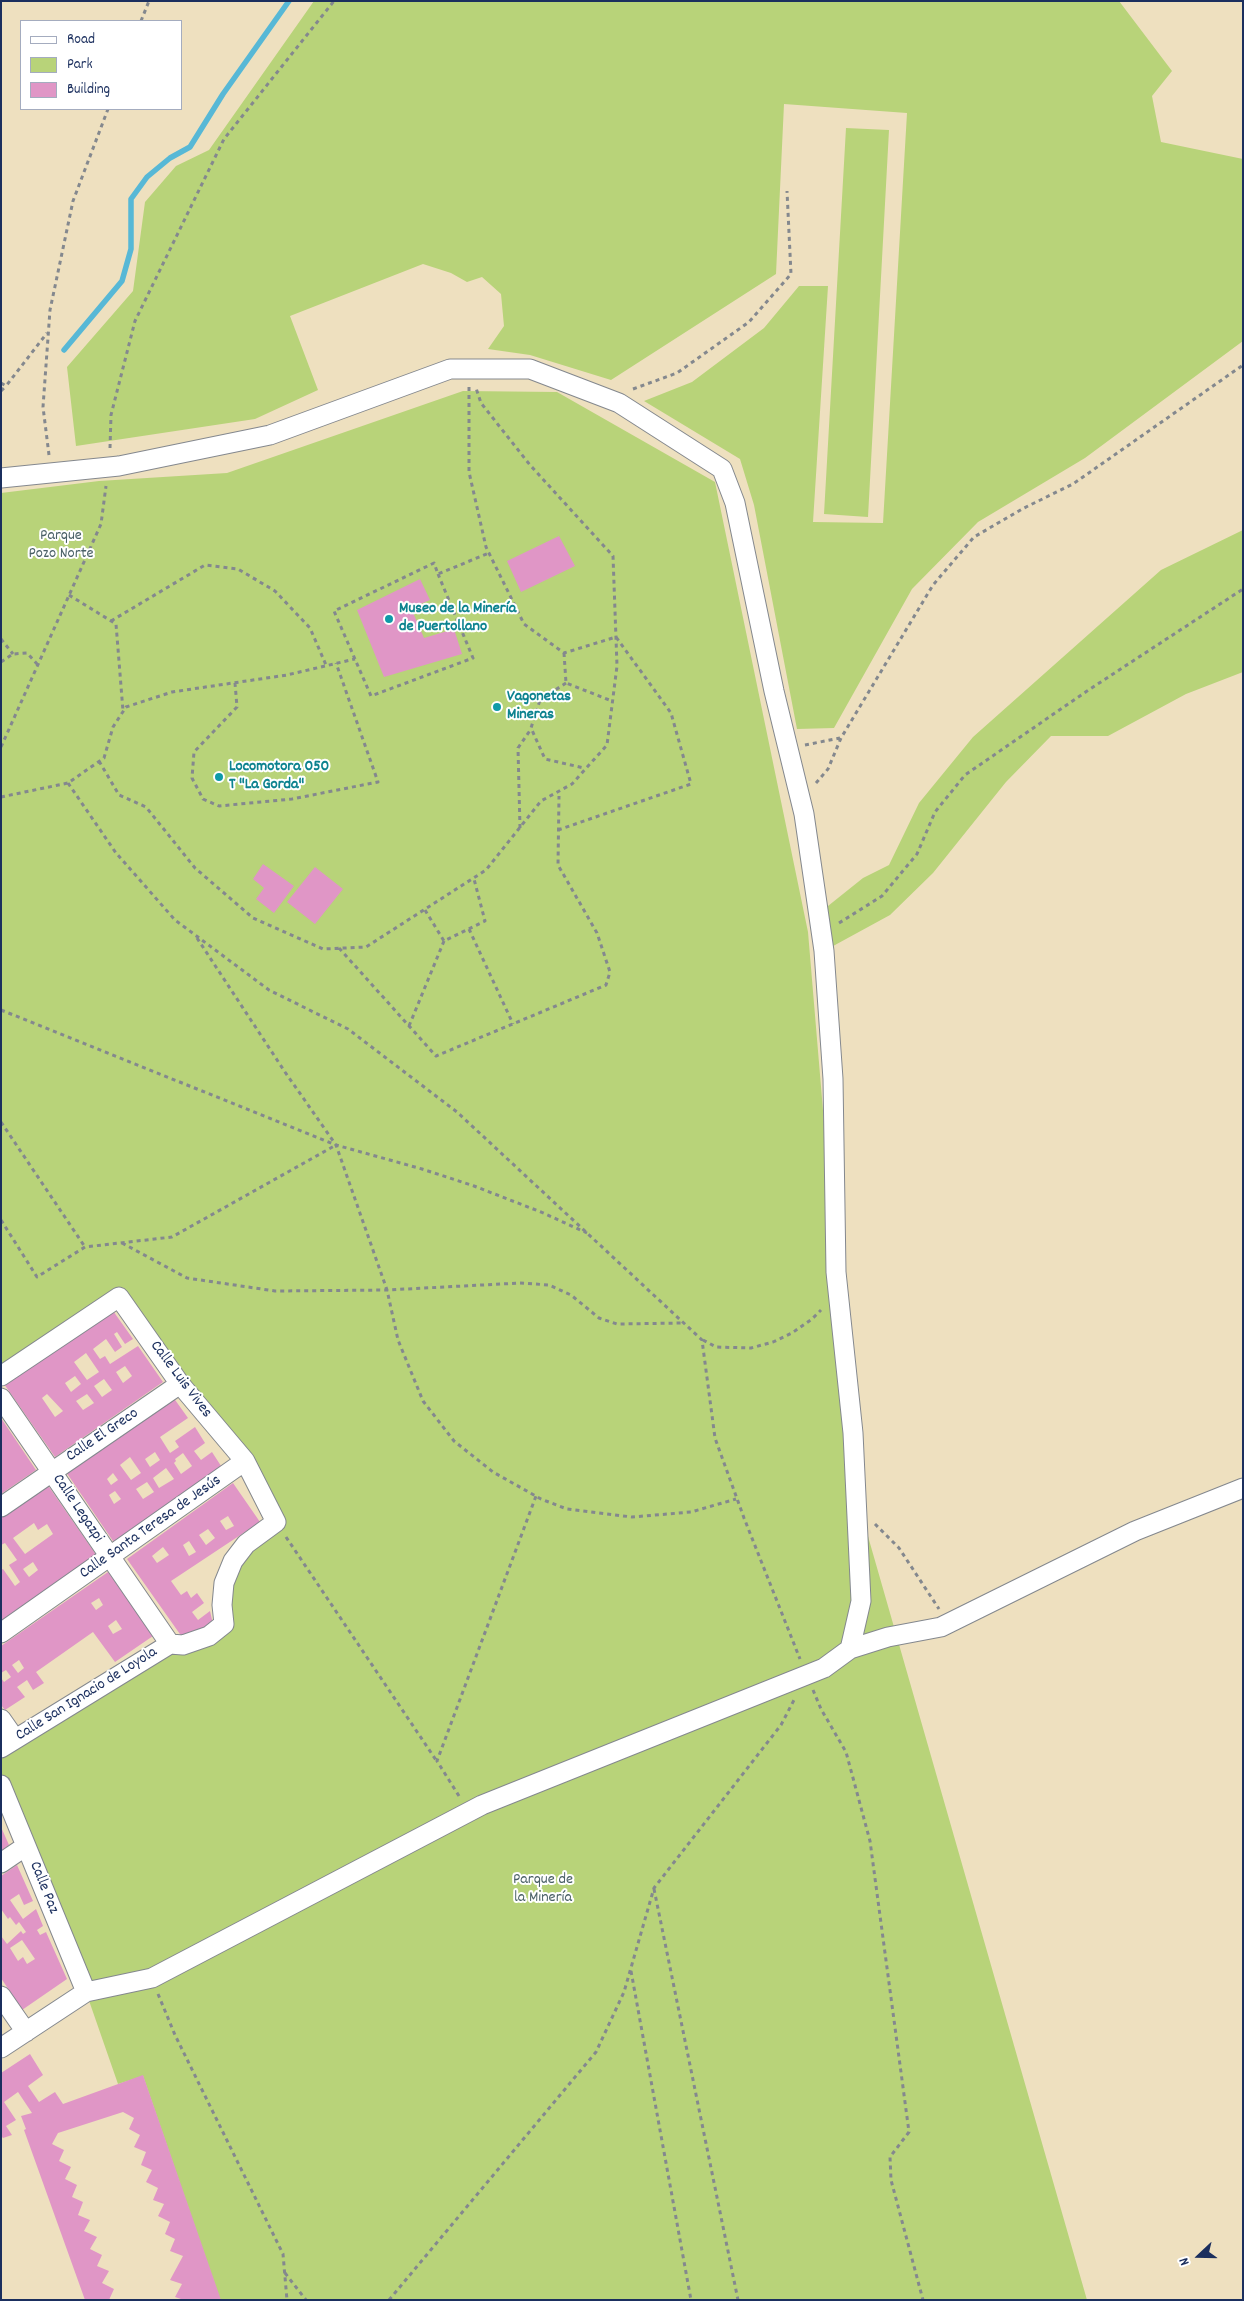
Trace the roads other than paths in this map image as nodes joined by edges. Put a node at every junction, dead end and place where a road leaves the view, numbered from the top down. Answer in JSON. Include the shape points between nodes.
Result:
{"nodes":[{"id":1,"x":1,"y":478,"type":"edge"},
{"id":2,"x":1,"y":1376,"type":"edge"},
{"id":3,"x":180,"y":1384,"type":"junction"},
{"id":4,"x":1,"y":1398,"type":"edge"},
{"id":5,"x":245,"y":1461,"type":"junction"},
{"id":6,"x":52,"y":1471,"type":"junction"},
{"id":7,"x":1243,"y":1488,"type":"edge"},
{"id":8,"x":1,"y":1507,"type":"edge"},
{"id":9,"x":110,"y":1558,"type":"junction"},
{"id":10,"x":1,"y":1633,"type":"edge"},
{"id":11,"x":170,"y":1644,"type":"junction"},
{"id":12,"x":850,"y":1649,"type":"junction"},
{"id":13,"x":1,"y":1719,"type":"edge"},
{"id":14,"x":8,"y":1744,"type":"edge"},
{"id":15,"x":1,"y":1785,"type":"edge"},
{"id":16,"x":26,"y":1846,"type":"junction"},
{"id":17,"x":1,"y":1863,"type":"edge"},
{"id":18,"x":86,"y":1992,"type":"junction"},
{"id":19,"x":1,"y":1996,"type":"edge"},
{"id":20,"x":26,"y":2032,"type":"junction"},
{"id":21,"x":1,"y":2048,"type":"edge"}],
"edges":[{"from":1,"to":12,"type":"street","via":[[109,467],[270,436],[450,369],[530,369],[619,402],[722,469],[735,503],[801,801],[821,934],[833,1079],[836,1262],[853,1433],[862,1601]]},
{"from":2,"to":3,"type":"street","name":"Calle Luis Vives","via":[[119,1297]]},
{"from":3,"to":5,"type":"street","name":"Calle Luis Vives"},
{"from":3,"to":6,"type":"street","name":"Calle El Greco"},
{"from":4,"to":6,"type":"street","name":"Calle Legazpi"},
{"from":5,"to":9,"type":"street","name":"Calle Santa Teresa de Jesús"},
{"from":5,"to":11,"type":"street","name":"Calle San Ignacio de Loyola","via":[[276,1522],[246,1544],[233,1561],[224,1583],[224,1624],[209,1636],[183,1644]]},
{"from":6,"to":8,"type":"street","name":"Calle El Greco"},
{"from":6,"to":9,"type":"street","name":"Calle Legazpi"},
{"from":7,"to":12,"type":"street","via":[[1136,1531],[940,1627],[888,1637]]},
{"from":9,"to":10,"type":"street","name":"Calle Santa Teresa de Jesús"},
{"from":9,"to":11,"type":"street","name":"Calle Legazpi"},
{"from":11,"to":14,"type":"street","name":"Calle San Ignacio de Loyola"},
{"from":12,"to":18,"type":"street","via":[[824,1668],[468,1812],[152,1978]]},
{"from":13,"to":14,"type":"street"},
{"from":15,"to":16,"type":"street","name":"Calle Paz"},
{"from":16,"to":17,"type":"street"},
{"from":16,"to":18,"type":"street","name":"Calle Paz"},
{"from":18,"to":20,"type":"street"},
{"from":19,"to":20,"type":"street"},
{"from":20,"to":21,"type":"street"}]}
